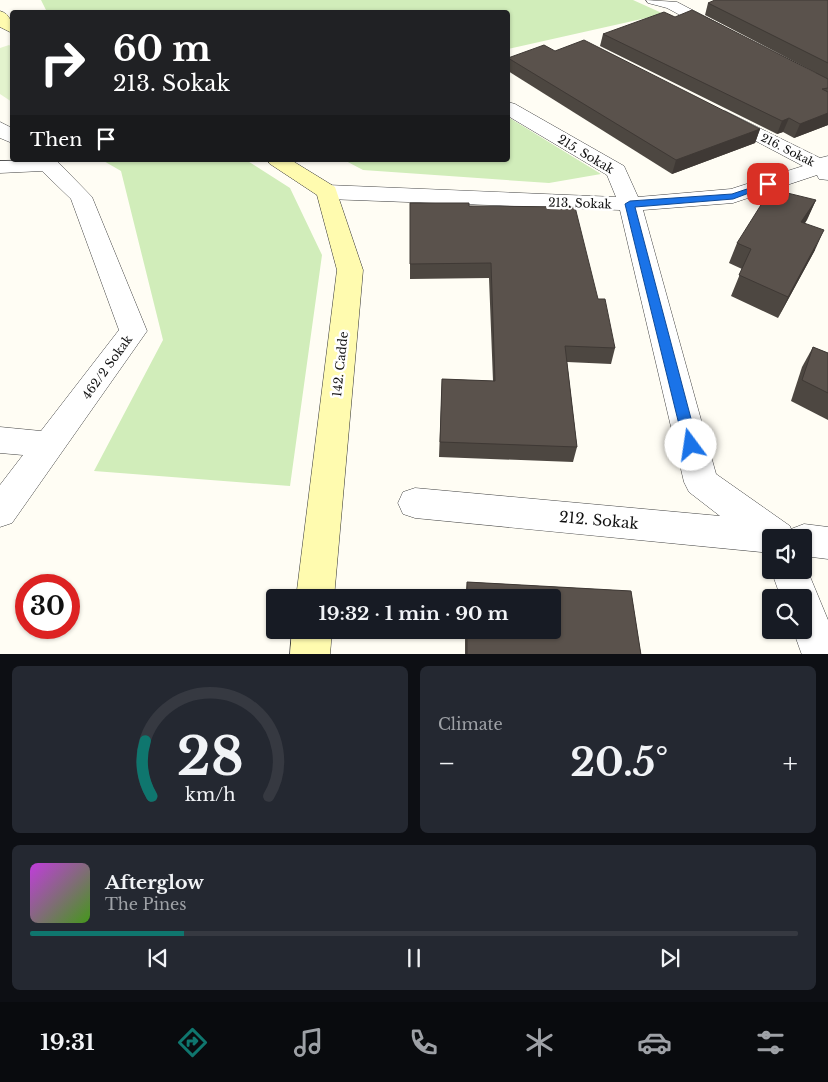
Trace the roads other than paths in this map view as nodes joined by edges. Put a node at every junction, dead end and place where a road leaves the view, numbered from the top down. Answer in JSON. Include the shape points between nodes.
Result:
{"nodes":[{"id":1,"x":653,"y":0,"type":"edge"},
{"id":2,"x":0,"y":16,"type":"edge"},
{"id":3,"x":10,"y":27,"type":"edge"},
{"id":4,"x":732,"y":37,"type":"edge"},
{"id":5,"x":708,"y":108,"type":"edge"},
{"id":6,"x":510,"y":109,"type":"edge"},
{"id":7,"x":46,"y":162,"type":"edge"},
{"id":8,"x":280,"y":162,"type":"edge"},
{"id":9,"x":0,"y":167,"type":"edge"},
{"id":10,"x":826,"y":168,"type":"edge"},
{"id":11,"x":327,"y":192,"type":"junction"},
{"id":12,"x":630,"y":204,"type":"junction"},
{"id":13,"x":0,"y":440,"type":"edge"},
{"id":14,"x":50,"y":445,"type":"junction"},
{"id":15,"x":415,"y":503,"type":"dead end"},
{"id":16,"x":0,"y":512,"type":"edge"},
{"id":17,"x":772,"y":529,"type":"edge"},
{"id":18,"x":762,"y":536,"type":"edge"},
{"id":19,"x":812,"y":541,"type":"edge"},
{"id":20,"x":828,"y":543,"type":"edge"},
{"id":21,"x":316,"y":589,"type":"edge"},
{"id":22,"x":812,"y":628,"type":"edge"},
{"id":23,"x":311,"y":639,"type":"edge"},
{"id":24,"x":310,"y":654,"type":"edge"},
{"id":25,"x":822,"y":654,"type":"edge"}],
"edges":[{"from":1,"to":4,"type":"street","via":[[672,5]]},
{"from":2,"to":3,"type":"street"},
{"from":5,"to":10,"type":"street","name":"216. Sokak"},
{"from":6,"to":12,"type":"street","name":"215. Sokak","via":[[616,171]]},
{"from":7,"to":9,"type":"street"},
{"from":7,"to":14,"type":"street","name":"462/2 Sokak","via":[[81,197],[133,331]]},
{"from":8,"to":11,"type":"street"},
{"from":10,"to":12,"type":"street","name":"213. Sokak","via":[[733,196]]},
{"from":11,"to":12,"type":"street","name":"213. Sokak"},
{"from":11,"to":21,"type":"street","name":"142. Cadde","via":[[350,270]]},
{"from":12,"to":17,"type":"street","name":"215. Sokak","via":[[701,482]]},
{"from":13,"to":14,"type":"street"},
{"from":14,"to":16,"type":"street","name":"462/2 Sokak"},
{"from":15,"to":18,"type":"street","name":"212. Sokak"},
{"from":19,"to":20,"type":"street","name":"212. Sokak"},
{"from":22,"to":25,"type":"street"},
{"from":23,"to":24,"type":"street"}]}
